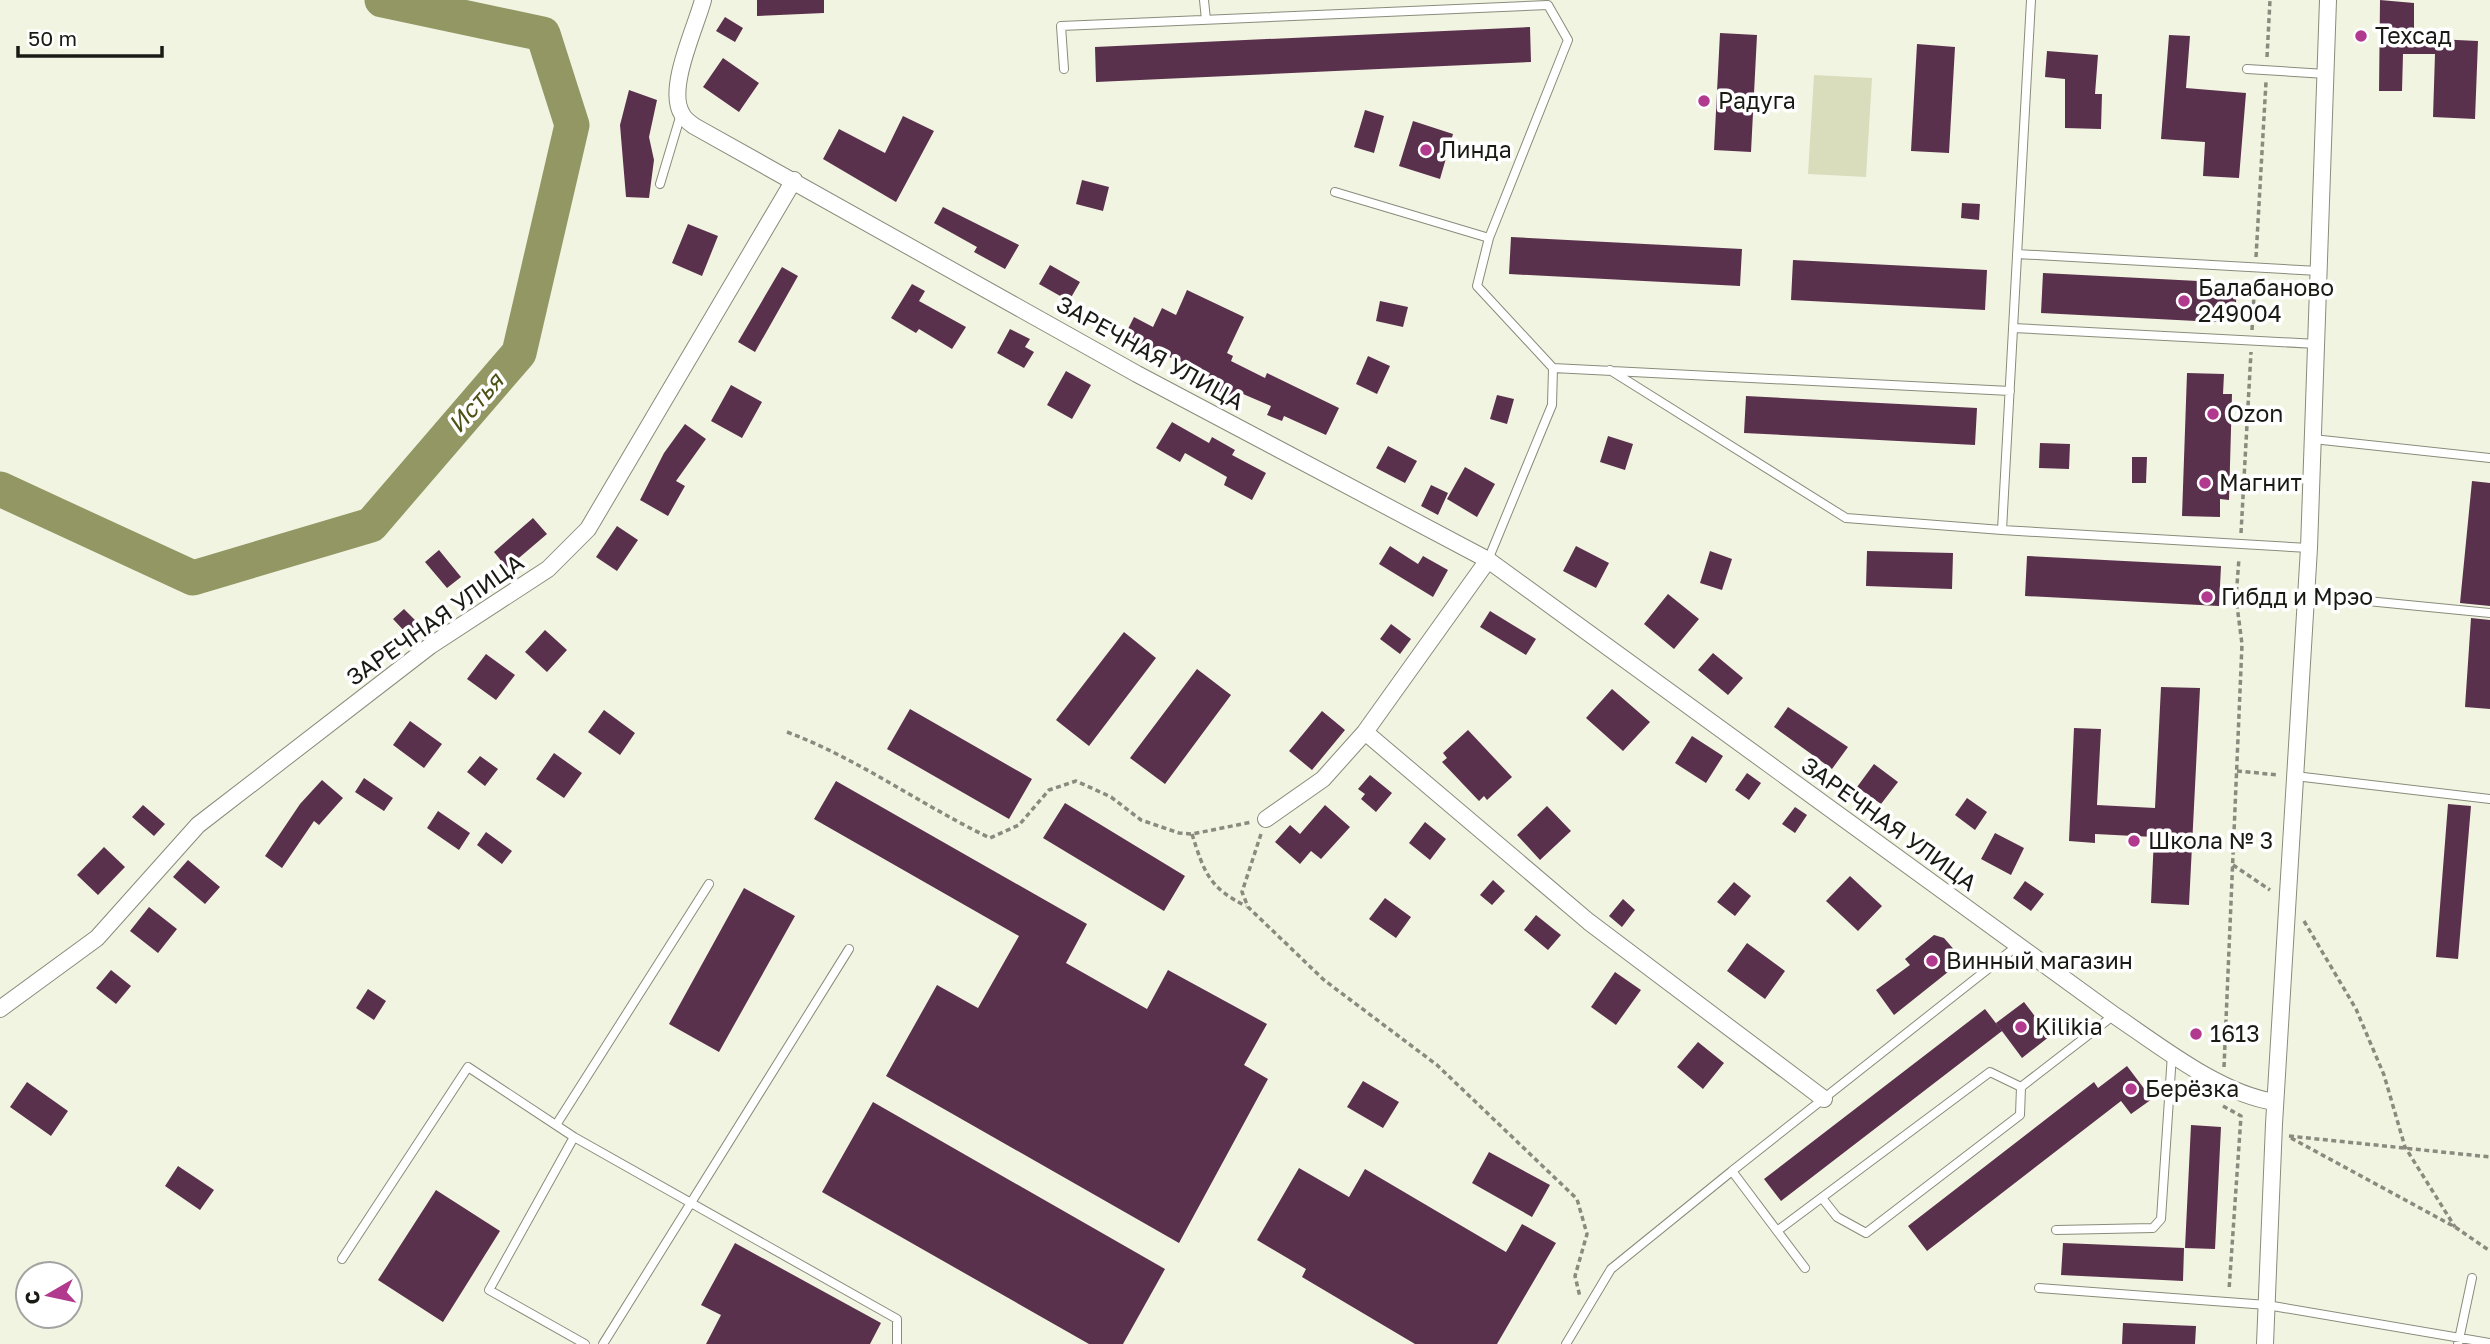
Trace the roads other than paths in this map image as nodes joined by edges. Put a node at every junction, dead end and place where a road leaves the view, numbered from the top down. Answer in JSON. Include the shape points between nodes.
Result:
{"nodes":[{"id":1,"x":703,"y":0,"type":"edge"},
{"id":2,"x":1204,"y":0,"type":"edge"},
{"id":3,"x":2031,"y":0,"type":"edge"},
{"id":4,"x":2328,"y":0,"type":"edge"},
{"id":5,"x":1206,"y":20,"type":"junction"},
{"id":6,"x":1064,"y":69,"type":"dead end"},
{"id":7,"x":2247,"y":69,"type":"dead end"},
{"id":8,"x":2326,"y":74,"type":"junction"},
{"id":9,"x":681,"y":114,"type":"junction"},
{"id":10,"x":794,"y":180,"type":"junction"},
{"id":11,"x":660,"y":184,"type":"dead end"},
{"id":12,"x":1335,"y":192,"type":"dead end"},
{"id":13,"x":1489,"y":238,"type":"junction"},
{"id":14,"x":2017,"y":254,"type":"junction"},
{"id":15,"x":2319,"y":271,"type":"junction"},
{"id":16,"x":2013,"y":328,"type":"junction"},
{"id":17,"x":2316,"y":344,"type":"junction"},
{"id":18,"x":1553,"y":368,"type":"junction"},
{"id":19,"x":1610,"y":370,"type":"junction"},
{"id":20,"x":2010,"y":391,"type":"junction"},
{"id":21,"x":2313,"y":439,"type":"junction"},
{"id":22,"x":2490,"y":458,"type":"edge"},
{"id":23,"x":2002,"y":530,"type":"junction"},
{"id":24,"x":2309,"y":548,"type":"junction"},
{"id":25,"x":1488,"y":560,"type":"junction"},
{"id":26,"x":2306,"y":595,"type":"junction"},
{"id":27,"x":2490,"y":613,"type":"edge"},
{"id":28,"x":1365,"y":732,"type":"junction"},
{"id":29,"x":2295,"y":776,"type":"junction"},
{"id":30,"x":2490,"y":799,"type":"edge"},
{"id":31,"x":1266,"y":819,"type":"road end"},
{"id":32,"x":709,"y":884,"type":"dead end"},
{"id":33,"x":2017,"y":946,"type":"junction"},
{"id":34,"x":849,"y":949,"type":"dead end"},
{"id":35,"x":0,"y":1009,"type":"edge"},
{"id":36,"x":2114,"y":1015,"type":"junction"},
{"id":37,"x":2172,"y":1054,"type":"junction"},
{"id":38,"x":2021,"y":1087,"type":"junction"},
{"id":39,"x":1824,"y":1099,"type":"junction"},
{"id":40,"x":2276,"y":1102,"type":"junction"},
{"id":41,"x":556,"y":1125,"type":"junction"},
{"id":42,"x":574,"y":1137,"type":"junction"},
{"id":43,"x":1732,"y":1171,"type":"junction"},
{"id":44,"x":1822,"y":1198,"type":"junction"},
{"id":45,"x":691,"y":1201,"type":"junction"},
{"id":46,"x":2056,"y":1230,"type":"dead end"},
{"id":47,"x":1777,"y":1231,"type":"junction"},
{"id":48,"x":342,"y":1259,"type":"dead end"},
{"id":49,"x":1805,"y":1268,"type":"dead end"},
{"id":50,"x":2472,"y":1278,"type":"dead end"},
{"id":51,"x":2039,"y":1288,"type":"dead end"},
{"id":52,"x":2267,"y":1305,"type":"junction"},
{"id":53,"x":2459,"y":1340,"type":"edge"},
{"id":54,"x":2490,"y":1343,"type":"edge"},
{"id":55,"x":585,"y":1344,"type":"edge"},
{"id":56,"x":603,"y":1344,"type":"edge"},
{"id":57,"x":897,"y":1344,"type":"edge"},
{"id":58,"x":1566,"y":1344,"type":"edge"},
{"id":59,"x":2265,"y":1344,"type":"edge"}],
"edges":[{"from":1,"to":9,"type":"street","via":[[681,69],[677,97]]},
{"from":2,"to":5,"type":"lane"},
{"from":3,"to":14,"type":"lane"},
{"from":4,"to":8,"type":"street"},
{"from":5,"to":6,"type":"lane","via":[[1061,26]]},
{"from":5,"to":13,"type":"lane","via":[[1548,5],[1568,40]]},
{"from":7,"to":8,"type":"lane"},
{"from":8,"to":15,"type":"street"},
{"from":9,"to":10,"type":"street","name":"ЗАРЕЧНАЯ УЛИЦА","via":[[694,126]]},
{"from":9,"to":11,"type":"lane"},
{"from":10,"to":25,"type":"street","name":"ЗАРЕЧНАЯ УЛИЦА","via":[[1137,374]]},
{"from":10,"to":35,"type":"street","name":"ЗАРЕЧНАЯ УЛИЦА","via":[[588,529],[548,569],[430,646],[198,825],[97,937]]},
{"from":12,"to":13,"type":"lane"},
{"from":13,"to":18,"type":"lane","via":[[1477,286]]},
{"from":14,"to":15,"type":"lane"},
{"from":14,"to":16,"type":"lane"},
{"from":15,"to":17,"type":"street"},
{"from":16,"to":17,"type":"lane"},
{"from":16,"to":20,"type":"lane"},
{"from":17,"to":21,"type":"street"},
{"from":18,"to":19,"type":"lane"},
{"from":18,"to":25,"type":"lane","via":[[1552,405]]},
{"from":19,"to":20,"type":"lane"},
{"from":19,"to":23,"type":"lane","via":[[1846,518]]},
{"from":20,"to":23,"type":"lane"},
{"from":21,"to":22,"type":"lane"},
{"from":21,"to":24,"type":"street"},
{"from":23,"to":24,"type":"lane"},
{"from":24,"to":26,"type":"street"},
{"from":25,"to":28,"type":"street"},
{"from":25,"to":33,"type":"street","name":"ЗАРЕЧНАЯ УЛИЦА"},
{"from":26,"to":27,"type":"lane"},
{"from":26,"to":29,"type":"street"},
{"from":28,"to":31,"type":"street","via":[[1323,779]]},
{"from":28,"to":39,"type":"street","via":[[1590,922]]},
{"from":29,"to":30,"type":"lane"},
{"from":29,"to":40,"type":"street"},
{"from":32,"to":41,"type":"lane"},
{"from":33,"to":36,"type":"street","name":"ЗАРЕЧНАЯ УЛИЦА"},
{"from":33,"to":39,"type":"lane"},
{"from":34,"to":45,"type":"lane"},
{"from":36,"to":37,"type":"street","name":"ЗАРЕЧНАЯ УЛИЦА"},
{"from":36,"to":38,"type":"lane"},
{"from":37,"to":40,"type":"street","name":"ЗАРЕЧНАЯ УЛИЦА","via":[[2252,1099]]},
{"from":37,"to":46,"type":"lane","via":[[2161,1219],[2153,1228]]},
{"from":38,"to":44,"type":"lane","via":[[1990,1072]]},
{"from":38,"to":44,"type":"lane","via":[[2020,1115],[1866,1233],[1837,1217]]},
{"from":39,"to":43,"type":"lane"},
{"from":40,"to":52,"type":"street"},
{"from":41,"to":42,"type":"lane"},
{"from":41,"to":48,"type":"lane","via":[[468,1068]]},
{"from":42,"to":45,"type":"lane"},
{"from":42,"to":55,"type":"lane","via":[[489,1290]]},
{"from":43,"to":47,"type":"lane"},
{"from":43,"to":58,"type":"lane","via":[[1611,1269]]},
{"from":44,"to":47,"type":"lane"},
{"from":45,"to":56,"type":"lane"},
{"from":45,"to":57,"type":"lane","via":[[897,1320]]},
{"from":47,"to":49,"type":"lane"},
{"from":50,"to":53,"type":"lane"},
{"from":51,"to":52,"type":"lane"},
{"from":52,"to":53,"type":"lane"},
{"from":52,"to":59,"type":"street"},
{"from":53,"to":54,"type":"lane"}]}
